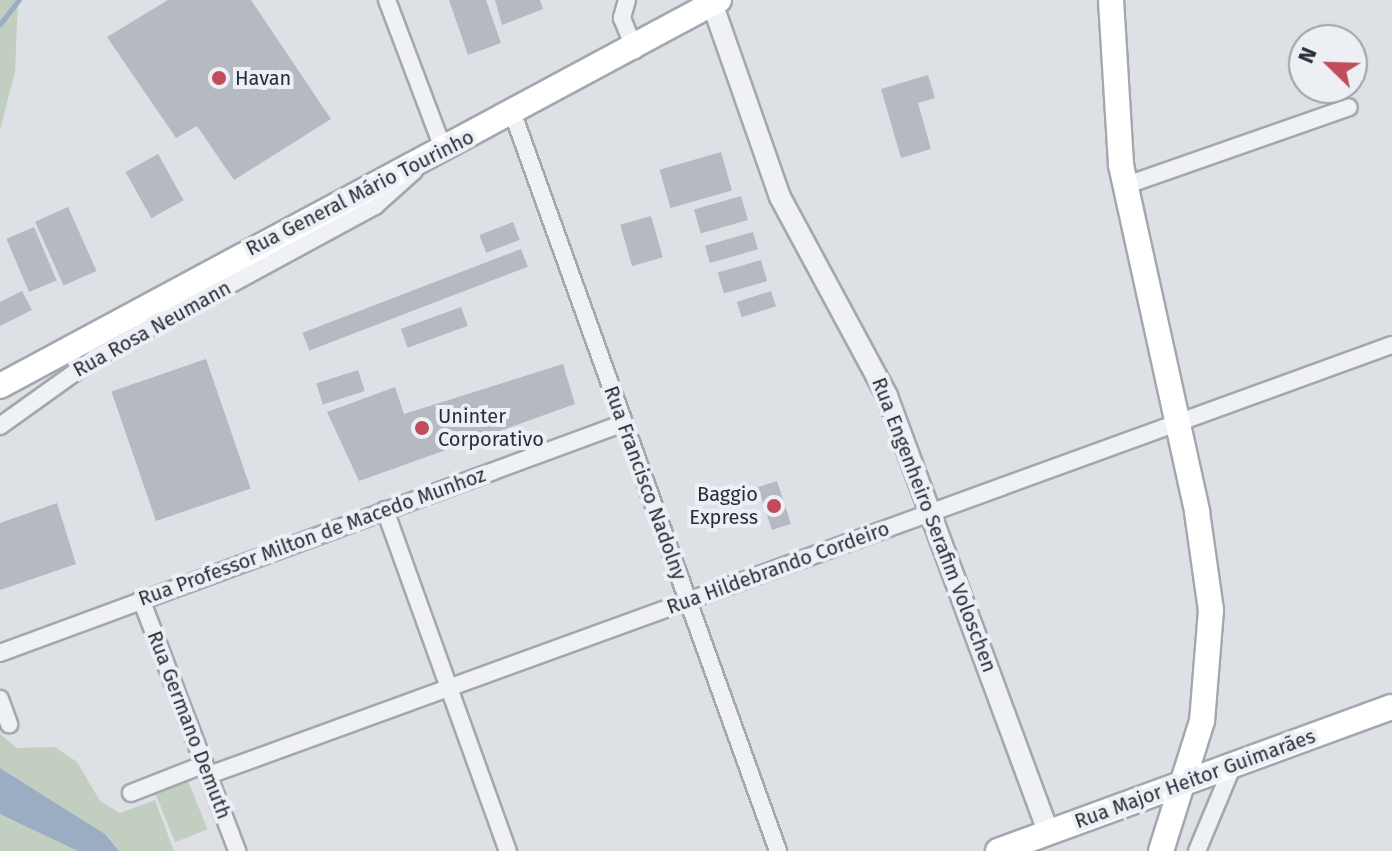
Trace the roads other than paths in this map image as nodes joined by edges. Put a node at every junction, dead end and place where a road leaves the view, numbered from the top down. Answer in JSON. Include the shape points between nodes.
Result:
{"nodes":[{"id":1,"x":387,"y":0,"type":"edge"},
{"id":2,"x":627,"y":0,"type":"edge"},
{"id":3,"x":1111,"y":0,"type":"edge"},
{"id":4,"x":714,"y":1,"type":"edge"},
{"id":5,"x":635,"y":51,"type":"junction"},
{"id":6,"x":1349,"y":107,"type":"dead end"},
{"id":7,"x":513,"y":114,"type":"junction"},
{"id":8,"x":435,"y":155,"type":"junction"},
{"id":9,"x":1124,"y":186,"type":"junction"},
{"id":10,"x":1392,"y":345,"type":"edge"},
{"id":11,"x":0,"y":386,"type":"edge"},
{"id":12,"x":624,"y":423,"type":"junction"},
{"id":13,"x":1177,"y":423,"type":"junction"},
{"id":14,"x":0,"y":426,"type":"edge"},
{"id":15,"x":385,"y":510,"type":"junction"},
{"id":16,"x":931,"y":513,"type":"junction"},
{"id":17,"x":141,"y":599,"type":"junction"},
{"id":18,"x":688,"y":601,"type":"junction"},
{"id":19,"x":0,"y":653,"type":"edge"},
{"id":20,"x":449,"y":688,"type":"junction"},
{"id":21,"x":0,"y":699,"type":"edge"},
{"id":22,"x":1392,"y":707,"type":"edge"},
{"id":23,"x":9,"y":724,"type":"dead end"},
{"id":24,"x":1233,"y":765,"type":"junction"},
{"id":25,"x":207,"y":770,"type":"junction"},
{"id":26,"x":1184,"y":783,"type":"junction"},
{"id":27,"x":131,"y":793,"type":"dead end"},
{"id":28,"x":1048,"y":832,"type":"junction"},
{"id":29,"x":237,"y":851,"type":"edge"},
{"id":30,"x":508,"y":851,"type":"edge"},
{"id":31,"x":778,"y":851,"type":"edge"},
{"id":32,"x":998,"y":851,"type":"edge"},
{"id":33,"x":1161,"y":851,"type":"edge"},
{"id":34,"x":1197,"y":851,"type":"edge"}],
"edges":[{"from":1,"to":8,"type":"street"},
{"from":2,"to":5,"type":"street","via":[[622,18]]},
{"from":3,"to":9,"type":"main road"},
{"from":4,"to":5,"type":"main road","name":"Rua General Mário Tourinho"},
{"from":4,"to":16,"type":"street","name":"Rua Engenheiro Serafim Voloschen","via":[[780,197],[876,372]]},
{"from":5,"to":7,"type":"main road","name":"Rua General Mário Tourinho"},
{"from":6,"to":9,"type":"street"},
{"from":7,"to":8,"type":"main road","name":"Rua General Mário Tourinho"},
{"from":7,"to":12,"type":"street","name":"Rua Francisco Nadolny"},
{"from":8,"to":11,"type":"main road","name":"Rua General Mário Tourinho","via":[[151,299]]},
{"from":8,"to":14,"type":"street","name":"Rua Rosa Neumann","via":[[375,206],[95,358]]},
{"from":9,"to":13,"type":"main road"},
{"from":10,"to":13,"type":"street","name":"Rua Hildebrando Cordeiro"},
{"from":12,"to":15,"type":"street","name":"Rua Professor Milton de Macedo Munhoz"},
{"from":12,"to":18,"type":"street","name":"Rua Francisco Nadolny"},
{"from":13,"to":16,"type":"street","name":"Rua Hildebrando Cordeiro"},
{"from":13,"to":26,"type":"main road","via":[[1211,610],[1208,688]]},
{"from":15,"to":17,"type":"street","name":"Rua Professor Milton de Macedo Munhoz"},
{"from":15,"to":20,"type":"street"},
{"from":16,"to":18,"type":"street","name":"Rua Hildebrando Cordeiro"},
{"from":16,"to":28,"type":"street","name":"Rua Engenheiro Serafim Voloschen"},
{"from":17,"to":19,"type":"street","name":"Rua Professor Milton de Macedo Munhoz"},
{"from":17,"to":25,"type":"street","name":"Rua Germano Demuth"},
{"from":18,"to":20,"type":"street","name":"Rua Hildebrando Cordeiro"},
{"from":18,"to":31,"type":"street","name":"Rua Francisco Nadolny"},
{"from":20,"to":25,"type":"street","name":"Rua Hildebrando Cordeiro"},
{"from":20,"to":30,"type":"street"},
{"from":21,"to":23,"type":"street"},
{"from":22,"to":24,"type":"main road","name":"Rua Major Heitor Guimarães"},
{"from":24,"to":26,"type":"main road","name":"Rua Major Heitor Guimarães"},
{"from":24,"to":34,"type":"street"},
{"from":25,"to":27,"type":"street","name":"Rua Hildebrando Cordeiro"},
{"from":25,"to":29,"type":"street","name":"Rua Germano Demuth"},
{"from":26,"to":28,"type":"main road","name":"Rua Major Heitor Guimarães"},
{"from":26,"to":33,"type":"main road"},
{"from":28,"to":32,"type":"main road","name":"Rua Major Heitor Guimarães"}]}
